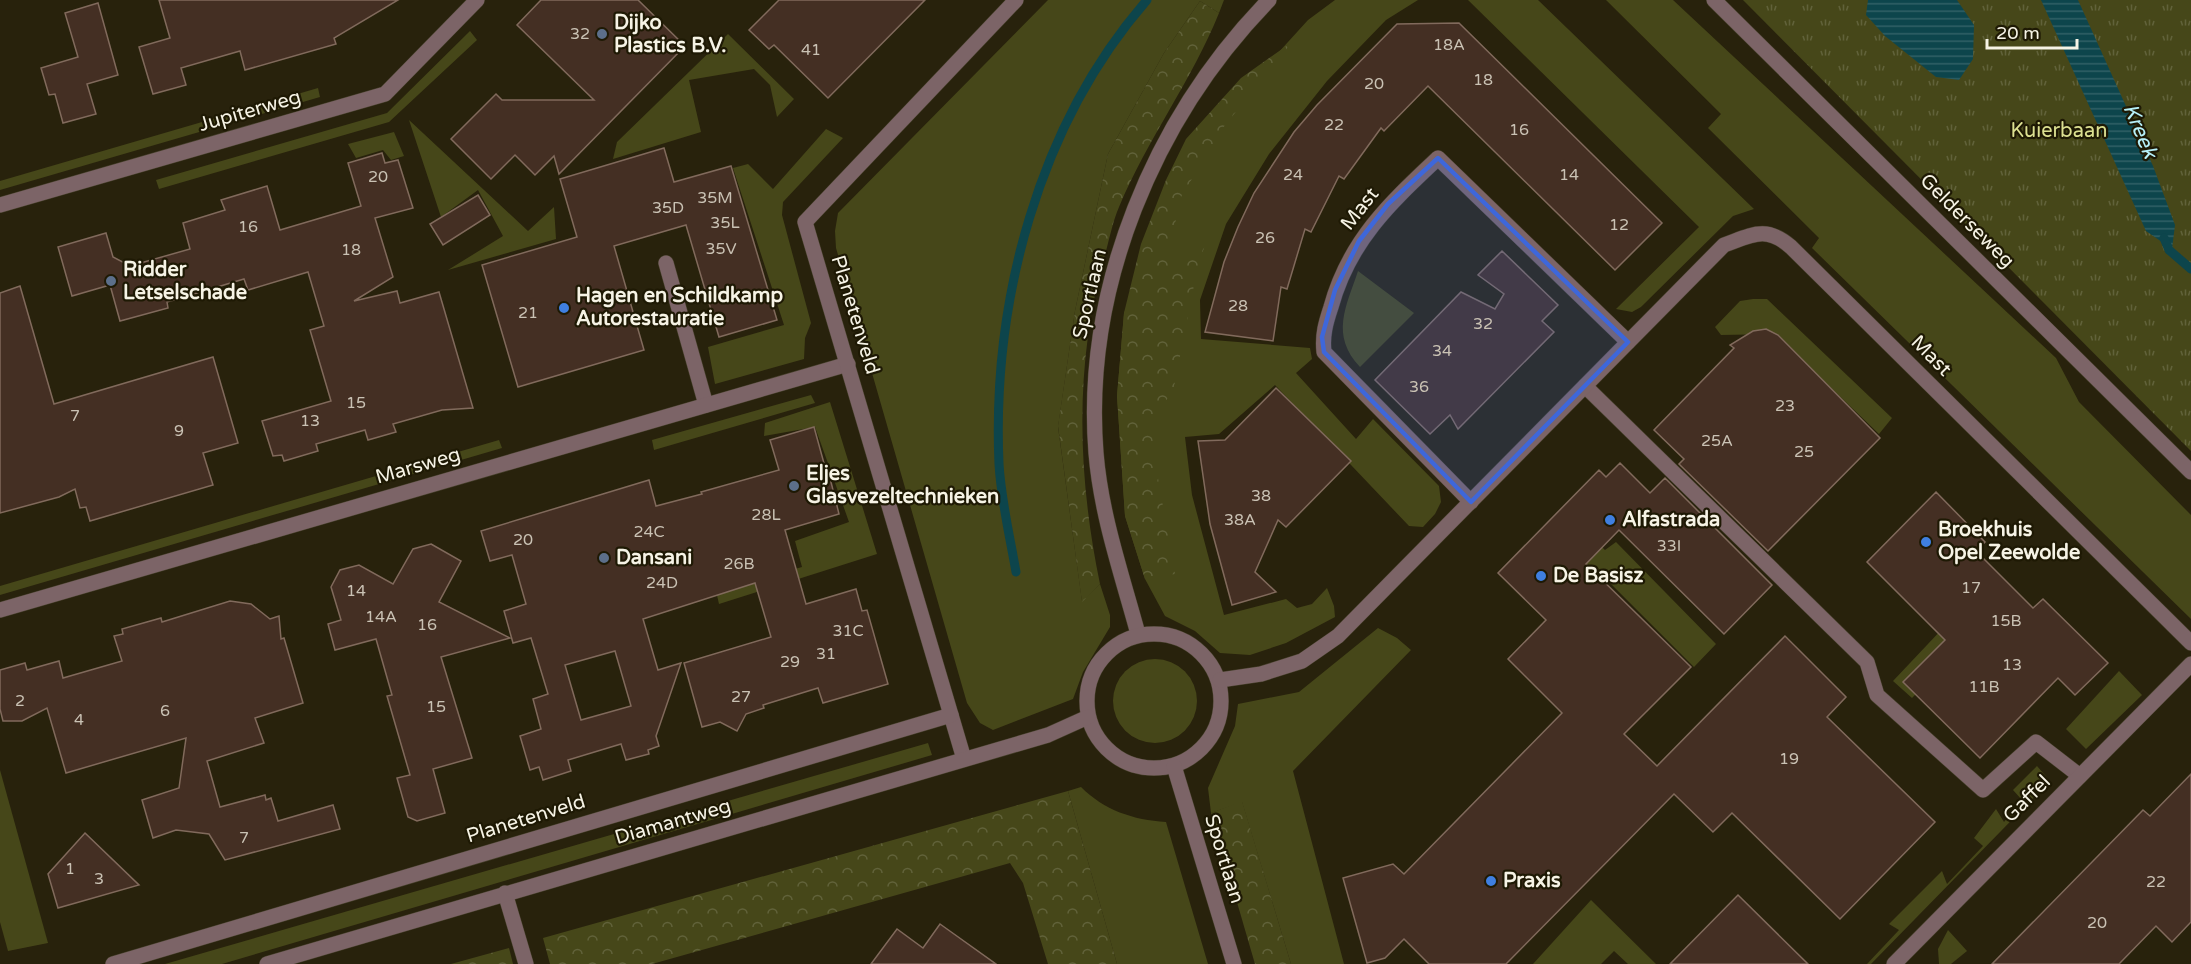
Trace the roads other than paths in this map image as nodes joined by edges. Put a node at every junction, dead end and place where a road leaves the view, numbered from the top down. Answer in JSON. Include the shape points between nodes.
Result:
{"nodes":[{"id":1,"x":477,"y":0,"type":"edge"},
{"id":2,"x":1269,"y":0,"type":"edge"},
{"id":3,"x":1714,"y":0,"type":"edge"},
{"id":4,"x":1008,"y":3,"type":"edge"},
{"id":5,"x":0,"y":205,"type":"edge"},
{"id":6,"x":666,"y":263,"type":"dead end"},
{"id":7,"x":1629,"y":342,"type":"junction"},
{"id":8,"x":848,"y":364,"type":"junction"},
{"id":9,"x":1585,"y":386,"type":"junction"},
{"id":10,"x":706,"y":405,"type":"junction"},
{"id":11,"x":2191,"y":472,"type":"edge"},
{"id":12,"x":1471,"y":502,"type":"junction"},
{"id":13,"x":0,"y":610,"type":"edge"},
{"id":14,"x":1138,"y":634,"type":"junction"},
{"id":15,"x":2191,"y":643,"type":"edge"},
{"id":16,"x":2191,"y":664,"type":"edge"},
{"id":17,"x":1220,"y":680,"type":"junction"},
{"id":18,"x":951,"y":715,"type":"junction"},
{"id":19,"x":1088,"y":717,"type":"junction"},
{"id":20,"x":964,"y":759,"type":"junction"},
{"id":21,"x":1174,"y":766,"type":"junction"},
{"id":22,"x":2080,"y":776,"type":"junction"},
{"id":23,"x":505,"y":893,"type":"junction"},
{"id":24,"x":1896,"y":963,"type":"edge"},
{"id":25,"x":113,"y":964,"type":"edge"},
{"id":26,"x":267,"y":964,"type":"edge"},
{"id":27,"x":526,"y":964,"type":"edge"},
{"id":28,"x":1234,"y":964,"type":"edge"}],
"edges":[{"from":1,"to":5,"type":"street","name":"Jupiterweg","via":[[385,94]]},
{"from":2,"to":14,"type":"street","name":"Sportlaan","via":[[1230,44],[1183,109],[1148,177],[1119,253],[1101,326],[1093,391],[1096,455],[1109,530]]},
{"from":3,"to":11,"type":"street","name":"Gelderseweg"},
{"from":4,"to":8,"type":"street","name":"Planetenveld","via":[[805,222]]},
{"from":6,"to":10,"type":"street"},
{"from":7,"to":9,"type":"street","name":"Mast"},
{"from":7,"to":12,"type":"street","name":"Mast","via":[[1438,158],[1388,204],[1359,241],[1335,290],[1322,337],[1324,352]]},
{"from":7,"to":15,"type":"street","name":"Mast","via":[[1724,245],[1760,232],[1779,236]]},
{"from":8,"to":10,"type":"street","name":"Marsweg"},
{"from":8,"to":18,"type":"street","name":"Planetenveld"},
{"from":9,"to":12,"type":"street","name":"Mast"},
{"from":9,"to":22,"type":"street","via":[[1867,662],[1877,695],[1983,790],[2036,742]]},
{"from":10,"to":13,"type":"street","name":"Marsweg"},
{"from":12,"to":17,"type":"street","name":"Mast","via":[[1338,636],[1302,661],[1260,674]]},
{"from":14,"to":17,"type":"street","via":[[1172,635],[1202,652]]},
{"from":14,"to":19,"type":"street","via":[[1114,646],[1096,665],[1088,690]]},
{"from":16,"to":22,"type":"street","name":"Gaffel"},
{"from":17,"to":21,"type":"street","via":[[1221,716],[1204,748]]},
{"from":18,"to":20,"type":"street","name":"Planetenveld"},
{"from":18,"to":25,"type":"street","name":"Planetenveld"},
{"from":19,"to":20,"type":"street","name":"Diamantweg","via":[[1048,735]]},
{"from":19,"to":21,"type":"street","via":[[1100,742],[1120,759],[1146,768]]},
{"from":20,"to":23,"type":"street","name":"Diamantweg"},
{"from":21,"to":28,"type":"street","name":"Sportlaan"},
{"from":22,"to":24,"type":"street","name":"Gaffel"},
{"from":23,"to":26,"type":"street","name":"Diamantweg"},
{"from":23,"to":27,"type":"street"}]}
